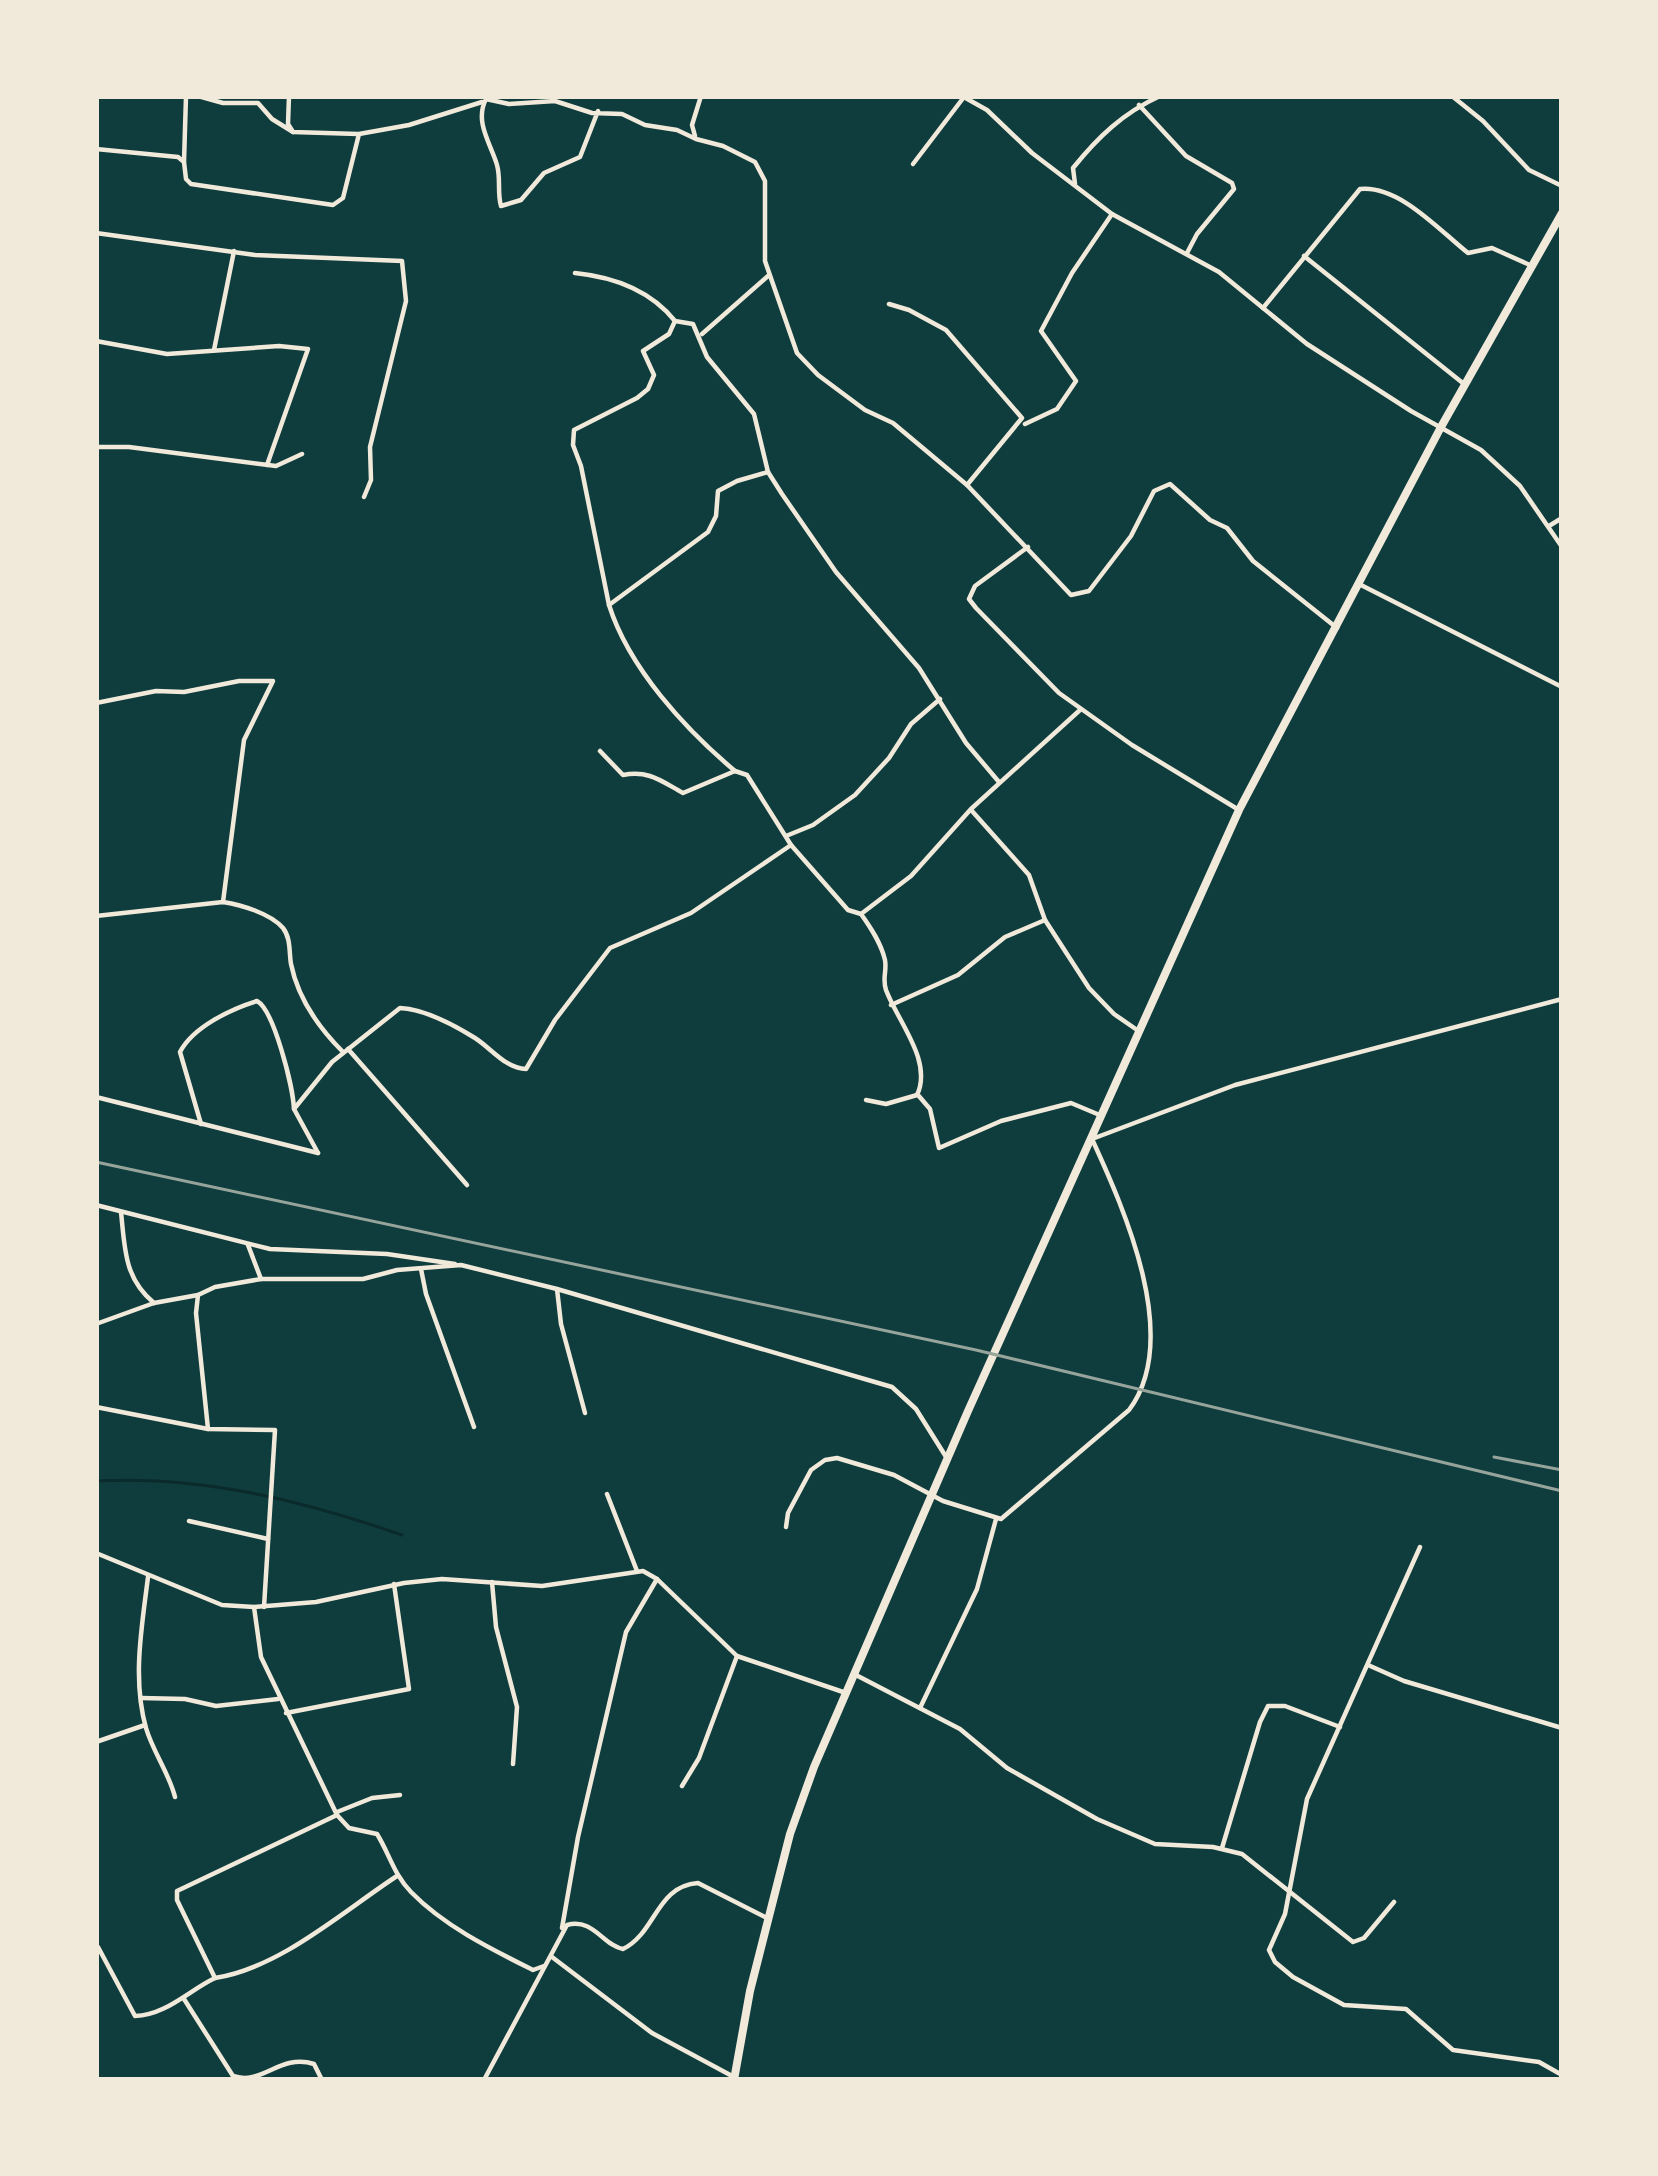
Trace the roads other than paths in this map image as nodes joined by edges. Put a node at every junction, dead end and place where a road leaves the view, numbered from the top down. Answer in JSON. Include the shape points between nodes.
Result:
{"nodes":[{"id":1,"x":186,"y":96,"type":"edge"},
{"id":2,"x":198,"y":96,"type":"edge"},
{"id":3,"x":289,"y":96,"type":"edge"},
{"id":4,"x":701,"y":96,"type":"edge"},
{"id":5,"x":1160,"y":96,"type":"edge"},
{"id":6,"x":1453,"y":96,"type":"edge"},
{"id":7,"x":963,"y":97,"type":"edge"},
{"id":8,"x":482,"y":102,"type":"junction"},
{"id":9,"x":1138,"y":105,"type":"junction"},
{"id":10,"x":598,"y":111,"type":"junction"},
{"id":11,"x":293,"y":132,"type":"junction"},
{"id":12,"x":358,"y":134,"type":"junction"},
{"id":13,"x":696,"y":139,"type":"junction"},
{"id":14,"x":96,"y":148,"type":"edge"},
{"id":15,"x":184,"y":162,"type":"junction"},
{"id":16,"x":913,"y":164,"type":"dead end"},
{"id":17,"x":1562,"y":186,"type":"edge"},
{"id":18,"x":1078,"y":189,"type":"junction"},
{"id":19,"x":1112,"y":214,"type":"junction"},
{"id":20,"x":1562,"y":214,"type":"edge"},
{"id":21,"x":96,"y":233,"type":"edge"},
{"id":22,"x":234,"y":251,"type":"junction"},
{"id":23,"x":1187,"y":254,"type":"junction"},
{"id":24,"x":1304,"y":256,"type":"junction"},
{"id":25,"x":1532,"y":266,"type":"junction"},
{"id":26,"x":575,"y":274,"type":"dead end"},
{"id":27,"x":768,"y":276,"type":"junction"},
{"id":28,"x":889,"y":304,"type":"dead end"},
{"id":29,"x":1263,"y":308,"type":"junction"},
{"id":30,"x":675,"y":321,"type":"junction"},
{"id":31,"x":698,"y":338,"type":"junction"},
{"id":32,"x":96,"y":341,"type":"edge"},
{"id":33,"x":214,"y":350,"type":"junction"},
{"id":34,"x":1465,"y":385,"type":"junction"},
{"id":35,"x":1024,"y":424,"type":"dead end"},
{"id":36,"x":1441,"y":427,"type":"junction"},
{"id":37,"x":96,"y":447,"type":"edge"},
{"id":38,"x":302,"y":454,"type":"dead end"},
{"id":39,"x":267,"y":465,"type":"junction"},
{"id":40,"x":768,"y":472,"type":"junction"},
{"id":41,"x":967,"y":485,"type":"junction"},
{"id":42,"x":364,"y":497,"type":"dead end"},
{"id":43,"x":1562,"y":518,"type":"edge"},
{"id":44,"x":1549,"y":526,"type":"junction"},
{"id":45,"x":1028,"y":547,"type":"junction"},
{"id":46,"x":1562,"y":547,"type":"edge"},
{"id":47,"x":1359,"y":584,"type":"junction"},
{"id":48,"x":609,"y":605,"type":"junction"},
{"id":49,"x":1337,"y":628,"type":"junction"},
{"id":50,"x":1562,"y":687,"type":"edge"},
{"id":51,"x":940,"y":699,"type":"junction"},
{"id":52,"x":96,"y":704,"type":"edge"},
{"id":53,"x":1082,"y":708,"type":"junction"},
{"id":54,"x":600,"y":752,"type":"dead end"},
{"id":55,"x":735,"y":771,"type":"junction"},
{"id":56,"x":999,"y":782,"type":"junction"},
{"id":57,"x":971,"y":809,"type":"junction"},
{"id":58,"x":1239,"y":810,"type":"junction"},
{"id":59,"x":786,"y":836,"type":"junction"},
{"id":60,"x":791,"y":845,"type":"junction"},
{"id":61,"x":223,"y":902,"type":"junction"},
{"id":62,"x":861,"y":914,"type":"junction"},
{"id":63,"x":96,"y":916,"type":"edge"},
{"id":64,"x":1045,"y":920,"type":"junction"},
{"id":65,"x":1562,"y":999,"type":"edge"},
{"id":66,"x":892,"y":1005,"type":"junction"},
{"id":67,"x":1140,"y":1032,"type":"junction"},
{"id":68,"x":346,"y":1050,"type":"junction"},
{"id":69,"x":917,"y":1095,"type":"junction"},
{"id":70,"x":96,"y":1097,"type":"edge"},
{"id":71,"x":866,"y":1100,"type":"dead end"},
{"id":72,"x":294,"y":1109,"type":"junction"},
{"id":73,"x":1102,"y":1116,"type":"junction"},
{"id":74,"x":201,"y":1124,"type":"junction"},
{"id":75,"x":1092,"y":1139,"type":"junction"},
{"id":76,"x":467,"y":1185,"type":"dead end"},
{"id":77,"x":96,"y":1205,"type":"edge"},
{"id":78,"x":121,"y":1210,"type":"junction"},
{"id":79,"x":247,"y":1243,"type":"junction"},
{"id":80,"x":461,"y":1265,"type":"junction"},
{"id":81,"x":422,"y":1269,"type":"junction"},
{"id":82,"x":261,"y":1279,"type":"junction"},
{"id":83,"x":557,"y":1289,"type":"junction"},
{"id":84,"x":199,"y":1294,"type":"junction"},
{"id":85,"x":154,"y":1304,"type":"junction"},
{"id":86,"x":96,"y":1324,"type":"edge"},
{"id":87,"x":96,"y":1407,"type":"edge"},
{"id":88,"x":585,"y":1413,"type":"dead end"},
{"id":89,"x":474,"y":1427,"type":"dead end"},
{"id":90,"x":208,"y":1429,"type":"junction"},
{"id":91,"x":948,"y":1460,"type":"junction"},
{"id":92,"x":607,"y":1494,"type":"dead end"},
{"id":93,"x":933,"y":1497,"type":"junction"},
{"id":94,"x":996,"y":1518,"type":"junction"},
{"id":95,"x":189,"y":1521,"type":"dead end"},
{"id":96,"x":786,"y":1526,"type":"dead end"},
{"id":97,"x":268,"y":1539,"type":"junction"},
{"id":98,"x":1420,"y":1547,"type":"dead end"},
{"id":99,"x":96,"y":1553,"type":"edge"},
{"id":100,"x":637,"y":1571,"type":"junction"},
{"id":101,"x":148,"y":1577,"type":"junction"},
{"id":102,"x":657,"y":1579,"type":"junction"},
{"id":103,"x":492,"y":1582,"type":"junction"},
{"id":104,"x":394,"y":1584,"type":"junction"},
{"id":105,"x":254,"y":1607,"type":"junction"},
{"id":106,"x":264,"y":1607,"type":"junction"},
{"id":107,"x":737,"y":1656,"type":"junction"},
{"id":108,"x":1368,"y":1665,"type":"junction"},
{"id":109,"x":854,"y":1674,"type":"junction"},
{"id":110,"x":846,"y":1693,"type":"junction"},
{"id":111,"x":141,"y":1699,"type":"junction"},
{"id":112,"x":279,"y":1699,"type":"junction"},
{"id":113,"x":920,"y":1708,"type":"junction"},
{"id":114,"x":286,"y":1713,"type":"junction"},
{"id":115,"x":145,"y":1725,"type":"junction"},
{"id":116,"x":1340,"y":1727,"type":"junction"},
{"id":117,"x":1562,"y":1728,"type":"edge"},
{"id":118,"x":96,"y":1742,"type":"edge"},
{"id":119,"x":513,"y":1764,"type":"dead end"},
{"id":120,"x":682,"y":1786,"type":"dead end"},
{"id":121,"x":400,"y":1795,"type":"dead end"},
{"id":122,"x":176,"y":1797,"type":"dead end"},
{"id":123,"x":337,"y":1814,"type":"junction"},
{"id":124,"x":1222,"y":1848,"type":"junction"},
{"id":125,"x":398,"y":1876,"type":"junction"},
{"id":126,"x":1288,"y":1888,"type":"junction"},
{"id":127,"x":1394,"y":1902,"type":"dead end"},
{"id":128,"x":767,"y":1918,"type":"junction"},
{"id":129,"x":562,"y":1928,"type":"junction"},
{"id":130,"x":98,"y":1947,"type":"edge"},
{"id":131,"x":552,"y":1957,"type":"junction"},
{"id":132,"x":214,"y":1978,"type":"junction"},
{"id":133,"x":184,"y":1999,"type":"junction"},
{"id":134,"x":1562,"y":2075,"type":"edge"},
{"id":135,"x":734,"y":2079,"type":"edge"},
{"id":136,"x":322,"y":2080,"type":"edge"},
{"id":137,"x":484,"y":2080,"type":"edge"}],
"edges":[{"from":1,"to":15,"type":"street"},
{"from":2,"to":11,"type":"street","via":[[258,104]]},
{"from":3,"to":11,"type":"street"},
{"from":4,"to":13,"type":"street"},
{"from":5,"to":9,"type":"street"},
{"from":6,"to":17,"type":"street","via":[[1529,170]]},
{"from":7,"to":16,"type":"street"},
{"from":7,"to":18,"type":"street"},
{"from":8,"to":10,"type":"street","via":[[555,101]]},
{"from":8,"to":10,"type":"street","via":[[501,206],[521,200],[544,172],[576,161]]},
{"from":8,"to":12,"type":"street"},
{"from":9,"to":18,"type":"street","via":[[1073,167]]},
{"from":9,"to":23,"type":"street","via":[[1186,156],[1234,189]]},
{"from":10,"to":13,"type":"street"},
{"from":11,"to":12,"type":"street"},
{"from":12,"to":15,"type":"street","via":[[337,204],[191,184]]},
{"from":13,"to":27,"type":"street","via":[[743,154],[762,171]]},
{"from":14,"to":15,"type":"street"},
{"from":18,"to":19,"type":"street"},
{"from":19,"to":23,"type":"street"},
{"from":19,"to":35,"type":"street","via":[[1041,331],[1076,380],[1057,409]]},
{"from":20,"to":25,"type":"main road"},
{"from":21,"to":22,"type":"street"},
{"from":22,"to":33,"type":"street"},
{"from":22,"to":42,"type":"street","via":[[402,261],[406,301]]},
{"from":23,"to":29,"type":"street"},
{"from":24,"to":25,"type":"street","via":[[1360,189],[1375,188],[1468,253],[1492,248]]},
{"from":24,"to":29,"type":"street"},
{"from":24,"to":34,"type":"street"},
{"from":25,"to":34,"type":"main road"},
{"from":26,"to":30,"type":"street","via":[[658,300]]},
{"from":27,"to":31,"type":"street"},
{"from":27,"to":41,"type":"street","via":[[806,363]]},
{"from":28,"to":41,"type":"street","via":[[946,331],[1022,418]]},
{"from":29,"to":36,"type":"street"},
{"from":30,"to":31,"type":"street","via":[[693,324]]},
{"from":30,"to":48,"type":"street","via":[[643,351],[654,375],[648,389],[574,430]]},
{"from":31,"to":40,"type":"street","via":[[754,415]]},
{"from":32,"to":33,"type":"street","via":[[167,354]]},
{"from":33,"to":39,"type":"street","via":[[308,349]]},
{"from":34,"to":36,"type":"main road"},
{"from":36,"to":44,"type":"street","via":[[1481,450]]},
{"from":36,"to":47,"type":"main road"},
{"from":37,"to":39,"type":"street"},
{"from":38,"to":39,"type":"street"},
{"from":40,"to":48,"type":"street","via":[[718,491],[707,532]]},
{"from":40,"to":51,"type":"street","via":[[836,572]]},
{"from":41,"to":45,"type":"street"},
{"from":43,"to":44,"type":"street"},
{"from":44,"to":46,"type":"street"},
{"from":45,"to":49,"type":"street","via":[[1072,595],[1084,595],[1131,536],[1154,490],[1171,484]]},
{"from":45,"to":53,"type":"street","via":[[969,599]]},
{"from":47,"to":49,"type":"main road"},
{"from":47,"to":50,"type":"street"},
{"from":48,"to":55,"type":"street","via":[[642,668]]},
{"from":49,"to":58,"type":"main road"},
{"from":51,"to":56,"type":"street"},
{"from":51,"to":59,"type":"street","via":[[855,795]]},
{"from":52,"to":61,"type":"street","via":[[273,681],[244,740]]},
{"from":53,"to":56,"type":"street"},
{"from":53,"to":58,"type":"street"},
{"from":54,"to":55,"type":"street","via":[[623,775],[658,777],[683,793]]},
{"from":55,"to":59,"type":"street","via":[[747,775]]},
{"from":56,"to":57,"type":"street"},
{"from":57,"to":62,"type":"street","via":[[911,876]]},
{"from":57,"to":64,"type":"street","via":[[1029,875]]},
{"from":58,"to":67,"type":"main road"},
{"from":59,"to":60,"type":"street"},
{"from":60,"to":62,"type":"street","via":[[848,910]]},
{"from":60,"to":68,"type":"street","via":[[691,913],[610,948],[526,1069],[410,1008]]},
{"from":61,"to":63,"type":"street"},
{"from":61,"to":68,"type":"street","via":[[284,928],[306,1006]]},
{"from":62,"to":66,"type":"street","via":[[884,957]]},
{"from":64,"to":66,"type":"street"},
{"from":64,"to":67,"type":"street","via":[[1089,988]]},
{"from":65,"to":75,"type":"street","via":[[1235,1085]]},
{"from":66,"to":69,"type":"street","via":[[919,1060]]},
{"from":67,"to":73,"type":"main road"},
{"from":68,"to":72,"type":"street"},
{"from":68,"to":76,"type":"street"},
{"from":69,"to":71,"type":"street"},
{"from":69,"to":73,"type":"street","via":[[930,1109],[939,1148],[1071,1103]]},
{"from":70,"to":74,"type":"street"},
{"from":72,"to":74,"type":"street","via":[[318,1153]]},
{"from":72,"to":74,"type":"street","via":[[268,1011],[257,1001],[182,1046]]},
{"from":73,"to":75,"type":"main road"},
{"from":75,"to":91,"type":"main road"},
{"from":75,"to":94,"type":"street","via":[[1146,1294],[1149,1368],[1129,1410]]},
{"from":77,"to":78,"type":"street"},
{"from":78,"to":79,"type":"street"},
{"from":78,"to":85,"type":"street","via":[[127,1267]]},
{"from":79,"to":80,"type":"street"},
{"from":79,"to":82,"type":"street"},
{"from":80,"to":81,"type":"street"},
{"from":80,"to":83,"type":"street"},
{"from":81,"to":82,"type":"street","via":[[363,1279]]},
{"from":81,"to":89,"type":"street"},
{"from":82,"to":84,"type":"street"},
{"from":83,"to":88,"type":"street"},
{"from":83,"to":91,"type":"street","via":[[892,1387],[916,1408]]},
{"from":84,"to":85,"type":"street"},
{"from":84,"to":90,"type":"street","via":[[195,1334]]},
{"from":85,"to":86,"type":"street"},
{"from":87,"to":90,"type":"street"},
{"from":90,"to":97,"type":"street","via":[[274,1428]]},
{"from":91,"to":93,"type":"main road"},
{"from":92,"to":100,"type":"street"},
{"from":93,"to":94,"type":"street"},
{"from":93,"to":96,"type":"street","via":[[893,1474],[832,1458],[811,1470]]},
{"from":93,"to":109,"type":"main road"},
{"from":94,"to":113,"type":"street","via":[[969,1608]]},
{"from":95,"to":97,"type":"street"},
{"from":97,"to":106,"type":"street"},
{"from":98,"to":108,"type":"street"},
{"from":99,"to":101,"type":"street"},
{"from":100,"to":102,"type":"street"},
{"from":100,"to":103,"type":"street","via":[[542,1586]]},
{"from":101,"to":105,"type":"street","via":[[222,1605]]},
{"from":101,"to":111,"type":"street"},
{"from":102,"to":107,"type":"street"},
{"from":102,"to":129,"type":"street","via":[[626,1632]]},
{"from":103,"to":104,"type":"street"},
{"from":103,"to":119,"type":"street","via":[[517,1707]]},
{"from":104,"to":106,"type":"street"},
{"from":104,"to":114,"type":"street","via":[[409,1689]]},
{"from":105,"to":106,"type":"street"},
{"from":105,"to":112,"type":"street","via":[[261,1657]]},
{"from":107,"to":110,"type":"street"},
{"from":107,"to":120,"type":"street"},
{"from":108,"to":116,"type":"street"},
{"from":108,"to":117,"type":"street"},
{"from":109,"to":110,"type":"main road"},
{"from":109,"to":113,"type":"street"},
{"from":110,"to":128,"type":"main road","via":[[790,1834]]},
{"from":111,"to":112,"type":"street","via":[[216,1706]]},
{"from":111,"to":115,"type":"street"},
{"from":112,"to":114,"type":"street"},
{"from":113,"to":124,"type":"street","via":[[1040,1789],[1115,1828],[1155,1844]]},
{"from":114,"to":123,"type":"street"},
{"from":115,"to":118,"type":"street"},
{"from":115,"to":122,"type":"street"},
{"from":116,"to":124,"type":"street","via":[[1268,1706]]},
{"from":116,"to":126,"type":"street","via":[[1307,1799]]},
{"from":121,"to":123,"type":"street"},
{"from":123,"to":125,"type":"street","via":[[349,1828],[377,1834]]},
{"from":123,"to":132,"type":"street","via":[[177,1891]]},
{"from":124,"to":126,"type":"street"},
{"from":125,"to":131,"type":"street","via":[[475,1940],[538,1971]]},
{"from":125,"to":132,"type":"street","via":[[296,1946]]},
{"from":126,"to":127,"type":"street","via":[[1353,1942]]},
{"from":126,"to":134,"type":"street","via":[[1269,1950],[1293,1977],[1344,2005],[1406,2009],[1453,2050],[1539,2062]]},
{"from":128,"to":129,"type":"street","via":[[698,1883],[672,1890],[622,1949],[578,1922]]},
{"from":128,"to":135,"type":"main road"},
{"from":129,"to":131,"type":"street"},
{"from":130,"to":133,"type":"street","via":[[135,2016]]},
{"from":131,"to":135,"type":"street","via":[[652,2033]]},
{"from":131,"to":137,"type":"street"},
{"from":132,"to":133,"type":"street"},
{"from":133,"to":136,"type":"street","via":[[233,2076],[250,2079],[292,2060],[314,2064]]}]}
